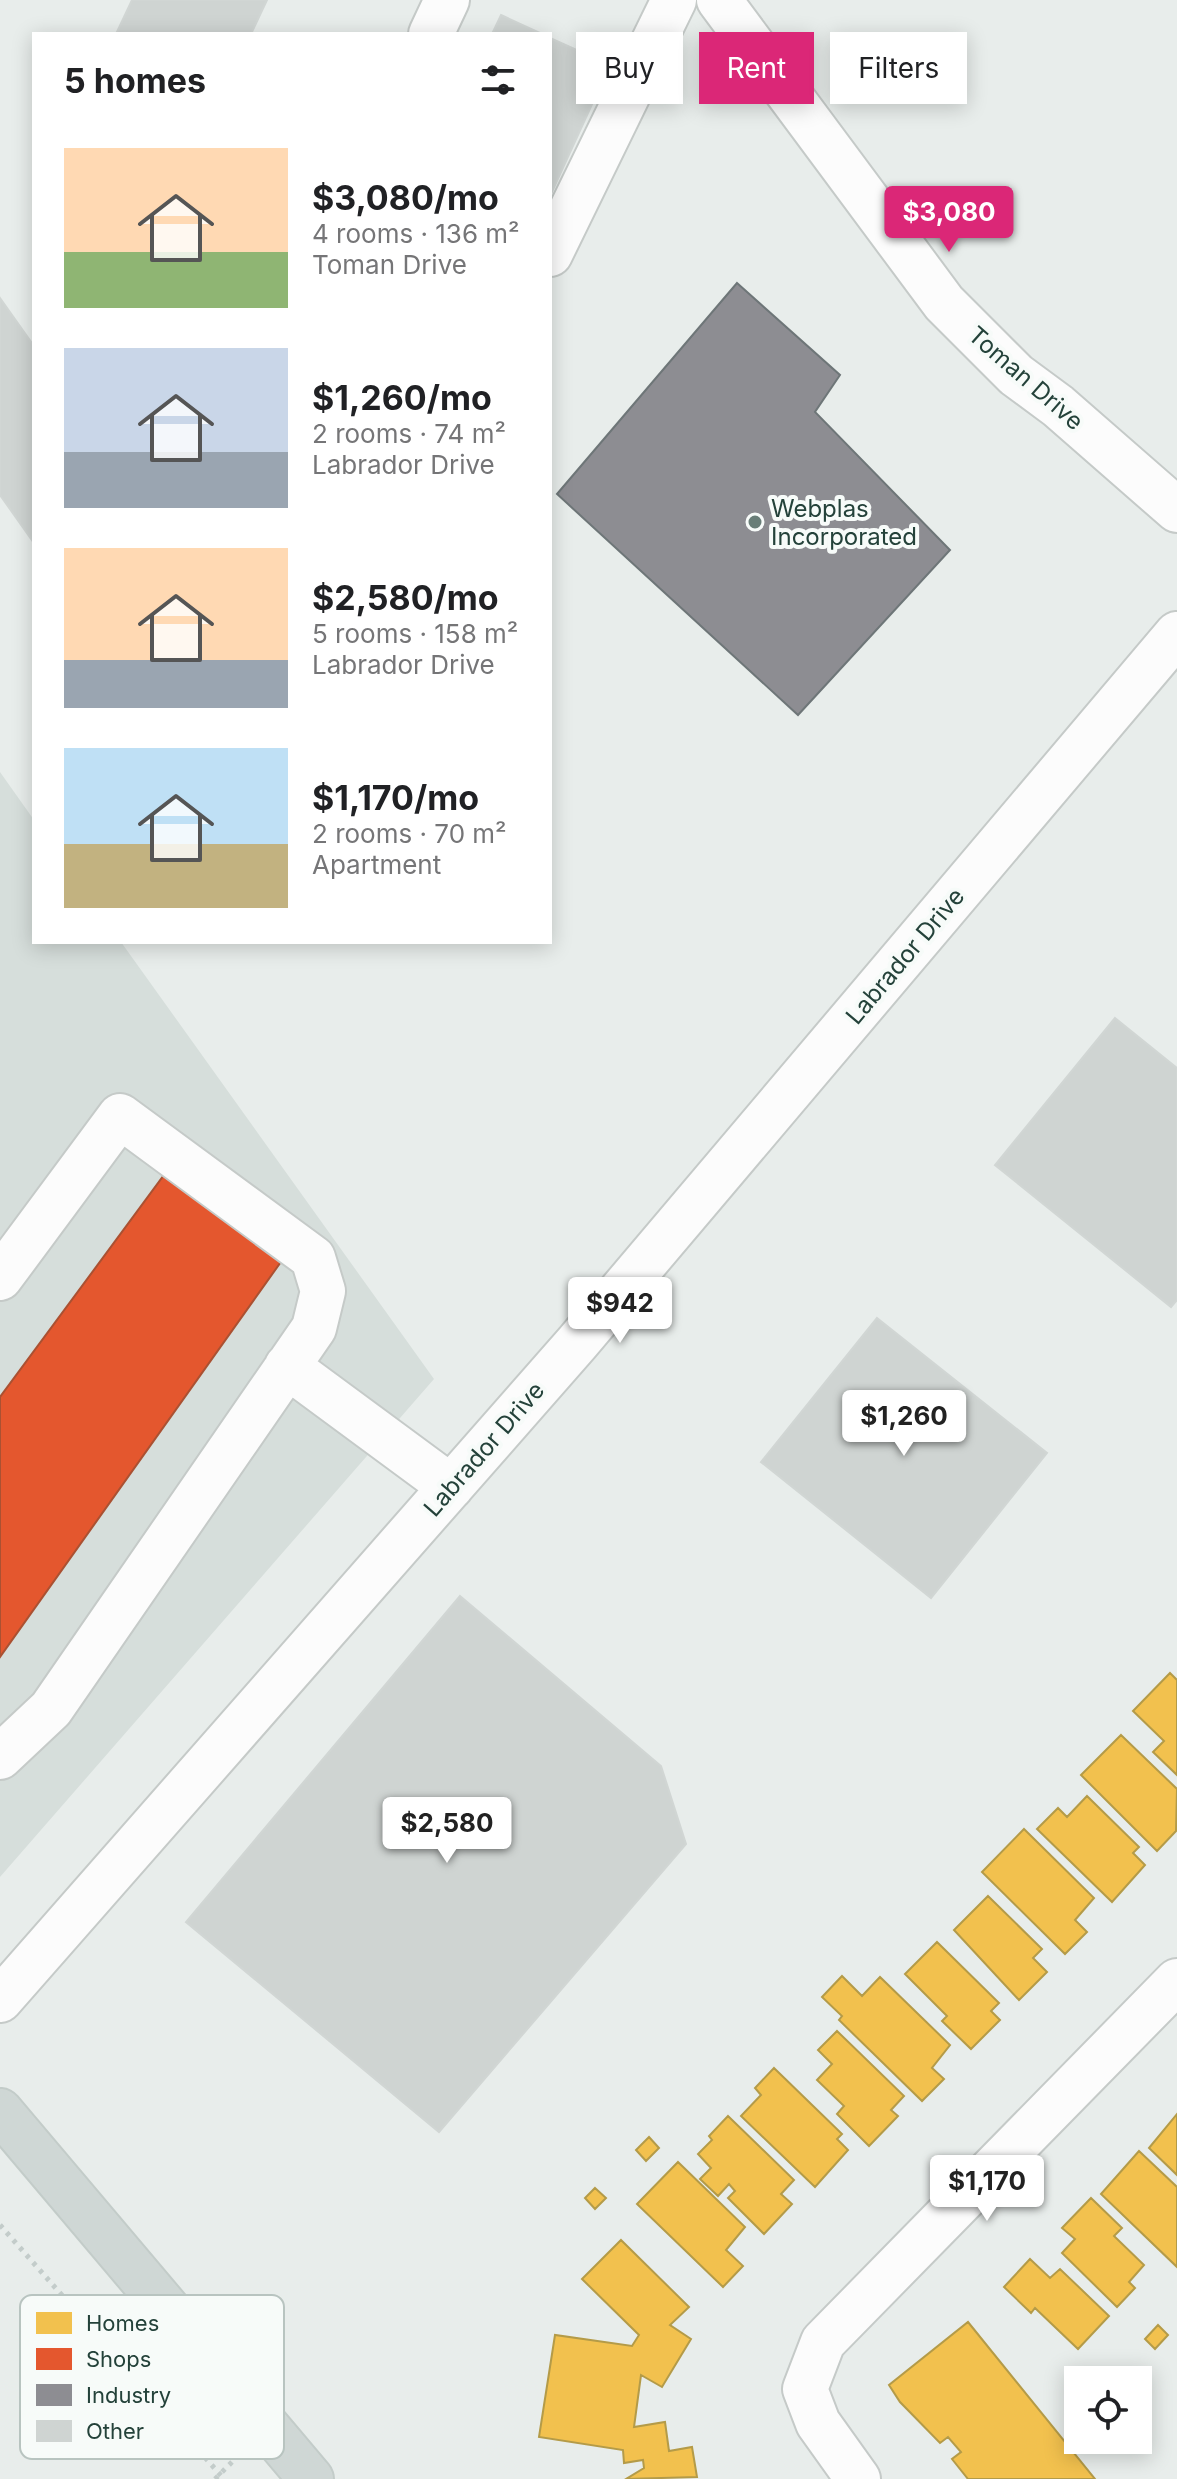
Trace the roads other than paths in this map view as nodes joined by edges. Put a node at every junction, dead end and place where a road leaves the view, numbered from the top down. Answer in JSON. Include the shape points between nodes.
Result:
{"nodes":[{"id":1,"x":447,"y":0,"type":"edge"},
{"id":2,"x":674,"y":0,"type":"edge"},
{"id":3,"x":719,"y":0,"type":"edge"},
{"id":4,"x":432,"y":32,"type":"edge"},
{"id":5,"x":552,"y":250,"type":"edge"},
{"id":6,"x":1177,"y":510,"type":"edge"},
{"id":7,"x":1177,"y":635,"type":"edge"},
{"id":8,"x":0,"y":1278,"type":"edge"},
{"id":9,"x":287,"y":1366,"type":"junction"},
{"id":10,"x":451,"y":1487,"type":"junction"},
{"id":11,"x":0,"y":1757,"type":"edge"},
{"id":12,"x":1177,"y":1981,"type":"edge"},
{"id":13,"x":0,"y":2000,"type":"edge"},
{"id":14,"x":0,"y":2111,"type":"edge"},
{"id":15,"x":156,"y":2295,"type":"edge"},
{"id":16,"x":284,"y":2447,"type":"edge"},
{"id":17,"x":311,"y":2479,"type":"edge"},
{"id":18,"x":858,"y":2479,"type":"edge"}],
"edges":[{"from":1,"to":4,"type":"street"},
{"from":2,"to":5,"type":"street"},
{"from":3,"to":6,"type":"street","name":"Toman Drive","via":[[944,303],[1016,375]]},
{"from":7,"to":10,"type":"street","name":"Labrador Drive"},
{"from":8,"to":9,"type":"street","via":[[120,1116],[313,1258],[323,1291],[314,1328]]},
{"from":9,"to":10,"type":"street"},
{"from":9,"to":11,"type":"street","via":[[51,1709]]},
{"from":10,"to":13,"type":"street","name":"Labrador Drive"},
{"from":12,"to":18,"type":"street","via":[[823,2342],[805,2389],[818,2423]]},
{"from":14,"to":15,"type":"main road"},
{"from":16,"to":17,"type":"main road"}]}
